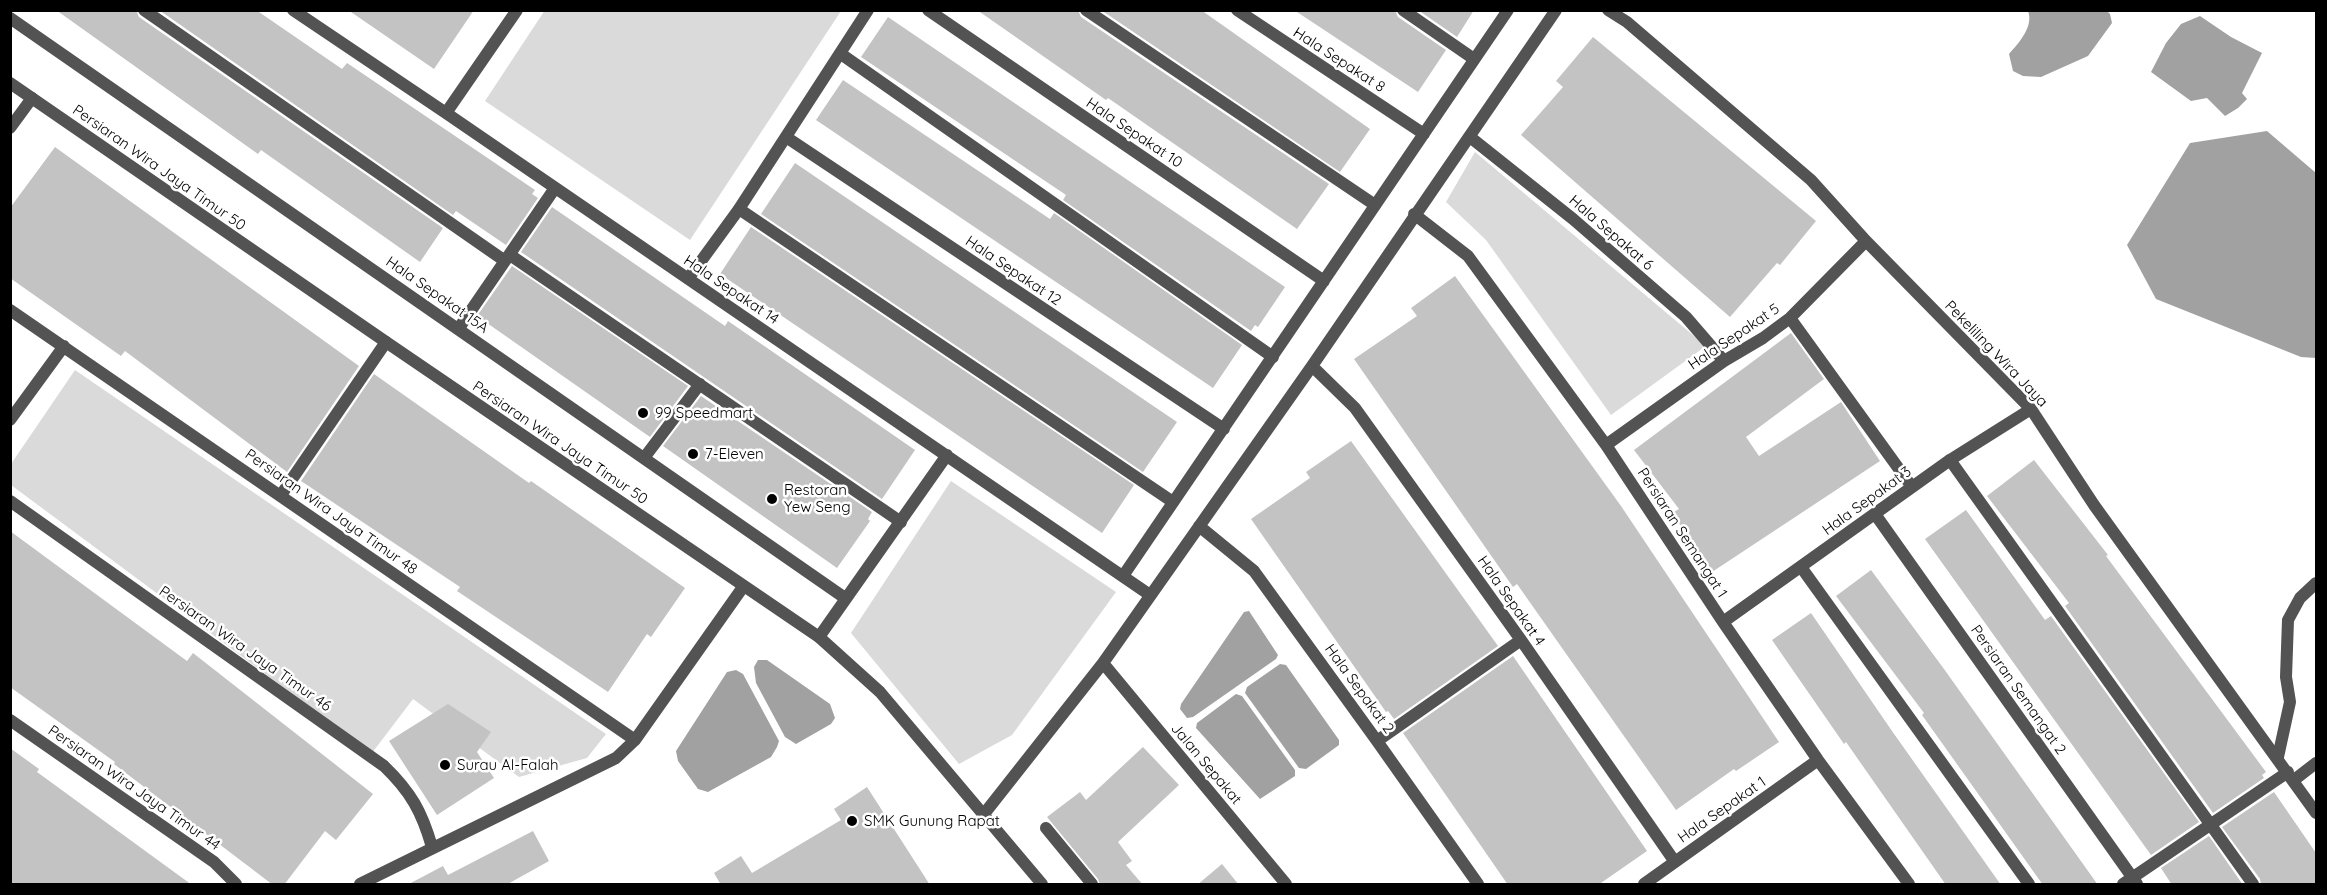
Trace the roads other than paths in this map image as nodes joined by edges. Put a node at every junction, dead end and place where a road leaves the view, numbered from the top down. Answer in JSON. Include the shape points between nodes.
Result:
{"nodes":[{"id":1,"x":144,"y":10,"type":"edge"},
{"id":2,"x":293,"y":10,"type":"edge"},
{"id":3,"x":517,"y":10,"type":"edge"},
{"id":4,"x":868,"y":10,"type":"edge"},
{"id":5,"x":928,"y":10,"type":"edge"},
{"id":6,"x":1086,"y":10,"type":"edge"},
{"id":7,"x":1237,"y":10,"type":"edge"},
{"id":8,"x":1403,"y":10,"type":"edge"},
{"id":9,"x":1508,"y":10,"type":"edge"},
{"id":10,"x":1556,"y":10,"type":"edge"},
{"id":11,"x":1608,"y":10,"type":"edge"},
{"id":12,"x":10,"y":18,"type":"edge"},
{"id":13,"x":841,"y":54,"type":"junction"},
{"id":14,"x":1474,"y":59,"type":"junction"},
{"id":15,"x":10,"y":83,"type":"edge"},
{"id":16,"x":32,"y":98,"type":"junction"},
{"id":17,"x":446,"y":113,"type":"junction"},
{"id":18,"x":10,"y":128,"type":"edge"},
{"id":19,"x":1424,"y":134,"type":"junction"},
{"id":20,"x":786,"y":137,"type":"junction"},
{"id":21,"x":1470,"y":137,"type":"junction"},
{"id":22,"x":555,"y":188,"type":"junction"},
{"id":23,"x":1375,"y":205,"type":"junction"},
{"id":24,"x":739,"y":209,"type":"junction"},
{"id":25,"x":1414,"y":214,"type":"junction"},
{"id":26,"x":1866,"y":241,"type":"junction"},
{"id":27,"x":508,"y":258,"type":"junction"},
{"id":28,"x":688,"y":279,"type":"junction"},
{"id":29,"x":1324,"y":281,"type":"junction"},
{"id":30,"x":10,"y":310,"type":"edge"},
{"id":31,"x":1790,"y":318,"type":"junction"},
{"id":32,"x":459,"y":328,"type":"junction"},
{"id":33,"x":386,"y":342,"type":"junction"},
{"id":34,"x":64,"y":346,"type":"junction"},
{"id":35,"x":1273,"y":357,"type":"junction"},
{"id":36,"x":1724,"y":361,"type":"junction"},
{"id":37,"x":1312,"y":366,"type":"junction"},
{"id":38,"x":700,"y":384,"type":"junction"},
{"id":39,"x":2031,"y":409,"type":"junction"},
{"id":40,"x":10,"y":420,"type":"edge"},
{"id":41,"x":1224,"y":429,"type":"junction"},
{"id":42,"x":1606,"y":445,"type":"junction"},
{"id":43,"x":947,"y":455,"type":"junction"},
{"id":44,"x":644,"y":458,"type":"junction"},
{"id":45,"x":1950,"y":460,"type":"junction"},
{"id":46,"x":1912,"y":487,"type":"junction"},
{"id":47,"x":281,"y":495,"type":"junction"},
{"id":48,"x":10,"y":501,"type":"edge"},
{"id":49,"x":1173,"y":502,"type":"junction"},
{"id":50,"x":1875,"y":514,"type":"junction"},
{"id":51,"x":901,"y":522,"type":"junction"},
{"id":52,"x":1199,"y":526,"type":"junction"},
{"id":53,"x":1801,"y":567,"type":"junction"},
{"id":54,"x":1123,"y":576,"type":"junction"},
{"id":55,"x":2316,"y":583,"type":"edge"},
{"id":56,"x":742,"y":587,"type":"junction"},
{"id":57,"x":1150,"y":595,"type":"junction"},
{"id":58,"x":845,"y":598,"type":"junction"},
{"id":59,"x":1723,"y":622,"type":"junction"},
{"id":60,"x":819,"y":637,"type":"junction"},
{"id":61,"x":1521,"y":640,"type":"junction"},
{"id":62,"x":1103,"y":663,"type":"junction"},
{"id":63,"x":10,"y":720,"type":"edge"},
{"id":64,"x":635,"y":740,"type":"junction"},
{"id":65,"x":1377,"y":741,"type":"junction"},
{"id":66,"x":2277,"y":757,"type":"junction"},
{"id":67,"x":1818,"y":760,"type":"junction"},
{"id":68,"x":2316,"y":763,"type":"edge"},
{"id":69,"x":2291,"y":776,"type":"junction"},
{"id":70,"x":2316,"y":813,"type":"edge"},
{"id":71,"x":984,"y":814,"type":"junction"},
{"id":72,"x":2211,"y":824,"type":"junction"},
{"id":73,"x":1046,"y":828,"type":"dead end"},
{"id":74,"x":432,"y":847,"type":"junction"},
{"id":75,"x":1675,"y":862,"type":"junction"},
{"id":76,"x":2131,"y":882,"type":"edge"},
{"id":77,"x":236,"y":885,"type":"edge"},
{"id":78,"x":360,"y":885,"type":"edge"},
{"id":79,"x":1042,"y":885,"type":"edge"},
{"id":80,"x":1092,"y":885,"type":"edge"},
{"id":81,"x":1286,"y":885,"type":"edge"},
{"id":82,"x":1478,"y":885,"type":"edge"},
{"id":83,"x":1644,"y":885,"type":"edge"},
{"id":84,"x":1909,"y":885,"type":"edge"},
{"id":85,"x":2029,"y":885,"type":"edge"},
{"id":86,"x":2253,"y":885,"type":"edge"}],
"edges":[{"from":1,"to":27,"type":"street"},
{"from":2,"to":17,"type":"street","name":"Hala Sepakat 14"},
{"from":3,"to":17,"type":"street"},
{"from":4,"to":13,"type":"street"},
{"from":5,"to":29,"type":"street","name":"Hala Sepakat 10"},
{"from":6,"to":23,"type":"street"},
{"from":7,"to":19,"type":"street","name":"Hala Sepakat 8"},
{"from":8,"to":14,"type":"street"},
{"from":9,"to":14,"type":"street"},
{"from":10,"to":21,"type":"street"},
{"from":11,"to":26,"type":"street","name":"Pekeliling Wira Jaya","via":[[1811,180]]},
{"from":12,"to":32,"type":"street","name":"Hala Sepakat 15A"},
{"from":13,"to":20,"type":"street"},
{"from":13,"to":35,"type":"street"},
{"from":14,"to":19,"type":"street"},
{"from":15,"to":16,"type":"street","name":"Persiaran Wira Jaya Timur 50"},
{"from":16,"to":18,"type":"street"},
{"from":16,"to":33,"type":"street","name":"Persiaran Wira Jaya Timur 50"},
{"from":17,"to":22,"type":"street","name":"Hala Sepakat 14"},
{"from":19,"to":23,"type":"street"},
{"from":20,"to":24,"type":"street"},
{"from":20,"to":41,"type":"street","name":"Hala Sepakat 12"},
{"from":21,"to":25,"type":"street"},
{"from":21,"to":36,"type":"street","name":"Hala Sepakat 6","via":[[1677,309]]},
{"from":22,"to":27,"type":"street"},
{"from":22,"to":28,"type":"street","name":"Hala Sepakat 14"},
{"from":23,"to":29,"type":"street"},
{"from":24,"to":28,"type":"street"},
{"from":24,"to":49,"type":"street"},
{"from":25,"to":37,"type":"street"},
{"from":25,"to":42,"type":"street","name":"Persiaran Semangat 1","via":[[1468,256]]},
{"from":26,"to":31,"type":"street","name":"Hala Sepakat 5"},
{"from":26,"to":39,"type":"street","name":"Pekeliling Wira Jaya"},
{"from":27,"to":32,"type":"street"},
{"from":27,"to":38,"type":"street"},
{"from":28,"to":43,"type":"street","name":"Hala Sepakat 14"},
{"from":29,"to":35,"type":"street"},
{"from":30,"to":34,"type":"street","name":"Persiaran Wira Jaya Timur 48"},
{"from":31,"to":36,"type":"street","name":"Hala Sepakat 5"},
{"from":31,"to":46,"type":"street"},
{"from":32,"to":44,"type":"street","name":"Hala Sepakat 15A"},
{"from":33,"to":47,"type":"street"},
{"from":33,"to":56,"type":"street","name":"Persiaran Wira Jaya Timur 50"},
{"from":34,"to":40,"type":"street"},
{"from":34,"to":47,"type":"street","name":"Persiaran Wira Jaya Timur 48"},
{"from":35,"to":41,"type":"street"},
{"from":36,"to":42,"type":"street","name":"Hala Sepakat 5"},
{"from":37,"to":52,"type":"street"},
{"from":37,"to":61,"type":"street","name":"Hala Sepakat 4","via":[[1355,408]]},
{"from":38,"to":44,"type":"street"},
{"from":38,"to":51,"type":"street"},
{"from":39,"to":45,"type":"street","name":"Hala Sepakat 3"},
{"from":39,"to":66,"type":"street","name":"Pekeliling Wira Jaya","via":[[2094,505]]},
{"from":41,"to":49,"type":"street"},
{"from":42,"to":59,"type":"street","name":"Persiaran Semangat 1"},
{"from":43,"to":51,"type":"street"},
{"from":43,"to":54,"type":"street","name":"Hala Sepakat 14"},
{"from":44,"to":58,"type":"street","name":"Hala Sepakat 15A"},
{"from":45,"to":46,"type":"street","name":"Hala Sepakat 3"},
{"from":45,"to":72,"type":"street"},
{"from":46,"to":50,"type":"street","name":"Hala Sepakat 3"},
{"from":47,"to":64,"type":"street","name":"Persiaran Wira Jaya Timur 48"},
{"from":48,"to":74,"type":"street","name":"Persiaran Wira Jaya Timur 46","via":[[384,766],[415,801]]},
{"from":49,"to":54,"type":"street"},
{"from":50,"to":53,"type":"street","name":"Hala Sepakat 3"},
{"from":50,"to":76,"type":"street","name":"Persiaran Semangat 2"},
{"from":51,"to":58,"type":"street"},
{"from":52,"to":57,"type":"street"},
{"from":52,"to":65,"type":"street","name":"Hala Sepakat 2","via":[[1254,571]]},
{"from":53,"to":59,"type":"street","name":"Hala Sepakat 3"},
{"from":53,"to":85,"type":"street"},
{"from":54,"to":57,"type":"street","name":"Hala Sepakat 14"},
{"from":55,"to":66,"type":"street","via":[[2300,598],[2288,620],[2286,677],[2290,702]]},
{"from":56,"to":60,"type":"street","name":"Persiaran Wira Jaya Timur 50"},
{"from":56,"to":64,"type":"street"},
{"from":57,"to":62,"type":"street"},
{"from":58,"to":60,"type":"street"},
{"from":59,"to":67,"type":"street","name":"Persiaran Semangat 1"},
{"from":60,"to":71,"type":"street","name":"Persiaran Wira Jaya Timur 50","via":[[880,692]]},
{"from":61,"to":65,"type":"street"},
{"from":61,"to":75,"type":"street","name":"Hala Sepakat 4"},
{"from":62,"to":71,"type":"street"},
{"from":62,"to":81,"type":"street","name":"Jalan Sepakat"},
{"from":63,"to":77,"type":"street","name":"Persiaran Wira Jaya Timur 44","via":[[214,862]]},
{"from":64,"to":74,"type":"street","via":[[616,758]]},
{"from":65,"to":82,"type":"street","name":"Hala Sepakat 2"},
{"from":66,"to":69,"type":"street","name":"Pekeliling Wira Jaya"},
{"from":67,"to":75,"type":"street","name":"Hala Sepakat 1"},
{"from":67,"to":84,"type":"street","name":"Persiaran Semangat 1"},
{"from":68,"to":69,"type":"street"},
{"from":69,"to":70,"type":"street","name":"Pekeliling Wira Jaya"},
{"from":69,"to":72,"type":"street"},
{"from":71,"to":79,"type":"street","name":"Persiaran Wira Jaya Timur 50"},
{"from":72,"to":76,"type":"street"},
{"from":72,"to":86,"type":"street"},
{"from":73,"to":80,"type":"street"},
{"from":74,"to":78,"type":"street"},
{"from":75,"to":83,"type":"street","name":"Hala Sepakat 1"}]}
